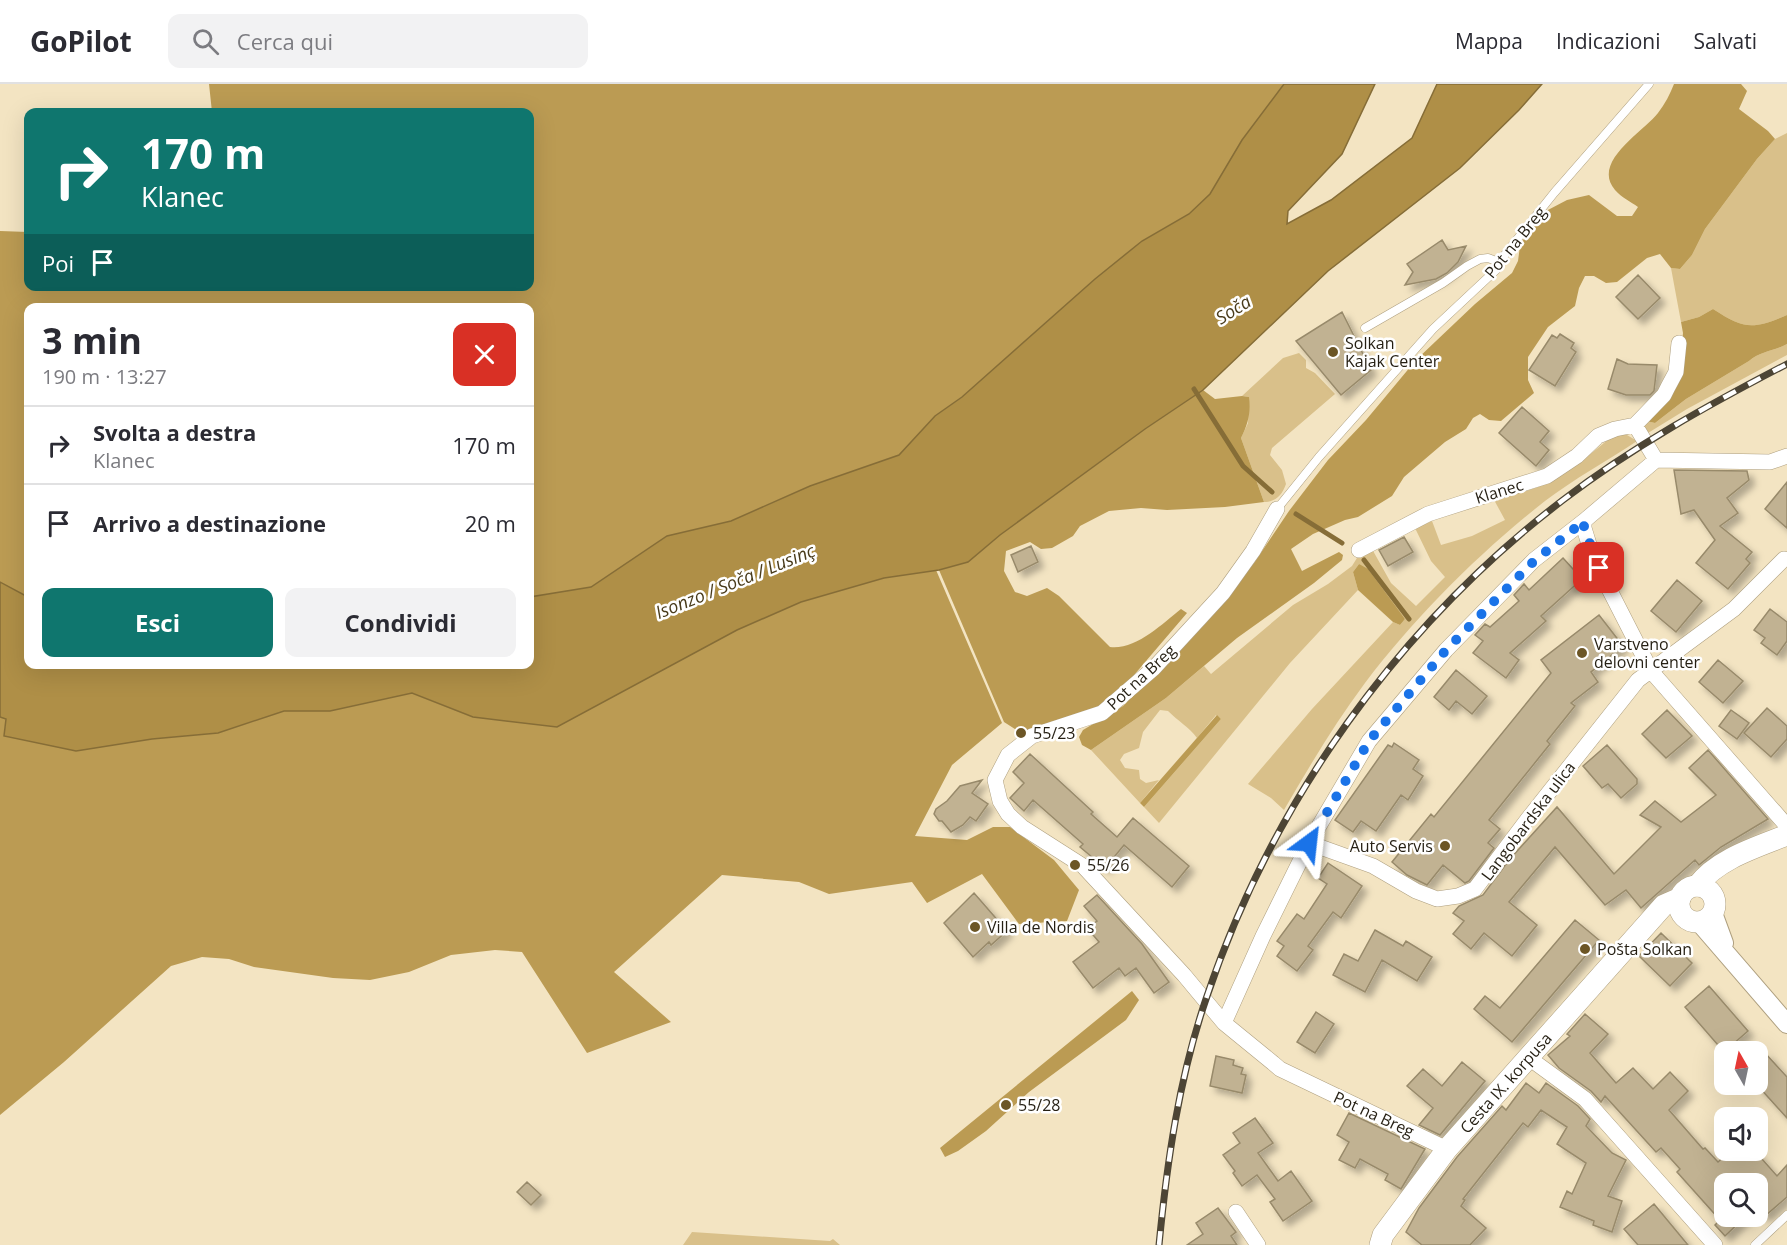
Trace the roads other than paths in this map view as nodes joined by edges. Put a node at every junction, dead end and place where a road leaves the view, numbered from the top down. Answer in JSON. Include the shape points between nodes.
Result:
{"nodes":[{"id":1,"x":1649,"y":84,"type":"edge"},
{"id":2,"x":1499,"y":262,"type":"junction"},
{"id":3,"x":1365,"y":328,"type":"dead end"},
{"id":4,"x":1679,"y":343,"type":"dead end"},
{"id":5,"x":1635,"y":425,"type":"junction"},
{"id":6,"x":1787,"y":456,"type":"edge"},
{"id":7,"x":1656,"y":460,"type":"junction"},
{"id":8,"x":1277,"y":509,"type":"joint"},
{"id":9,"x":1584,"y":521,"type":"junction"},
{"id":10,"x":1359,"y":550,"type":"dead end"},
{"id":11,"x":1784,"y":559,"type":"dead end"},
{"id":12,"x":1651,"y":671,"type":"junction"},
{"id":13,"x":1787,"y":826,"type":"edge"},
{"id":14,"x":1787,"y":835,"type":"edge"},
{"id":15,"x":1309,"y":843,"type":"junction"},
{"id":16,"x":1739,"y":856,"type":"junction"},
{"id":17,"x":1698,"y":910,"type":"junction"},
{"id":18,"x":1224,"y":1023,"type":"junction"},
{"id":19,"x":1787,"y":1024,"type":"edge"},
{"id":20,"x":1529,"y":1058,"type":"junction"},
{"id":21,"x":1447,"y":1149,"type":"junction"},
{"id":22,"x":1236,"y":1212,"type":"dead end"},
{"id":23,"x":1787,"y":1215,"type":"edge"},
{"id":24,"x":1258,"y":1245,"type":"edge"},
{"id":25,"x":1380,"y":1245,"type":"edge"},
{"id":26,"x":1715,"y":1245,"type":"edge"},
{"id":27,"x":1755,"y":1245,"type":"edge"}],
"edges":[{"from":1,"to":2,"type":"lane","name":"Pot na Breg"},
{"from":2,"to":3,"type":"lane","via":[[1488,258],[1473,263]]},
{"from":2,"to":8,"type":"lane","name":"Pot na Breg","via":[[1496,270],[1433,329]]},
{"from":4,"to":5,"type":"street","via":[[1676,372],[1664,395]]},
{"from":5,"to":7,"type":"street"},
{"from":5,"to":10,"type":"street","name":"Klanec","via":[[1598,436],[1547,476],[1428,514]]},
{"from":6,"to":7,"type":"street","via":[[1770,462]]},
{"from":7,"to":9,"type":"street"},
{"from":8,"to":18,"type":"street","name":"Pot na Breg","via":[[1223,593],[1154,668],[1102,713],[1032,736],[1008,755],[995,780],[1008,814],[1083,866]]},
{"from":9,"to":12,"type":"street","via":[[1609,592]]},
{"from":9,"to":15,"type":"street","via":[[1534,561],[1446,650],[1369,741]]},
{"from":11,"to":12,"type":"street","via":[[1734,609]]},
{"from":12,"to":13,"type":"street"},
{"from":12,"to":15,"type":"street","name":"Langobardska ulica","via":[[1638,680],[1475,890],[1437,899],[1373,866]]},
{"from":14,"to":16,"type":"main road"},
{"from":15,"to":18,"type":"street"},
{"from":16,"to":17,"type":"main road"},
{"from":16,"to":17,"type":"main road","via":[[1706,874],[1697,886],[1708,890]]},
{"from":17,"to":19,"type":"street","via":[[1729,955]]},
{"from":17,"to":20,"type":"main road","name":"Cesta IX. korpusa","via":[[1642,930]]},
{"from":18,"to":21,"type":"street","name":"Pot na Breg","via":[[1280,1069]]},
{"from":20,"to":21,"type":"main road","name":"Cesta IX. korpusa"},
{"from":20,"to":26,"type":"street","via":[[1585,1099]]},
{"from":21,"to":25,"type":"main road","name":"Cesta IX. korpusa","via":[[1383,1235]]},
{"from":22,"to":24,"type":"street"},
{"from":23,"to":27,"type":"lane"}]}
